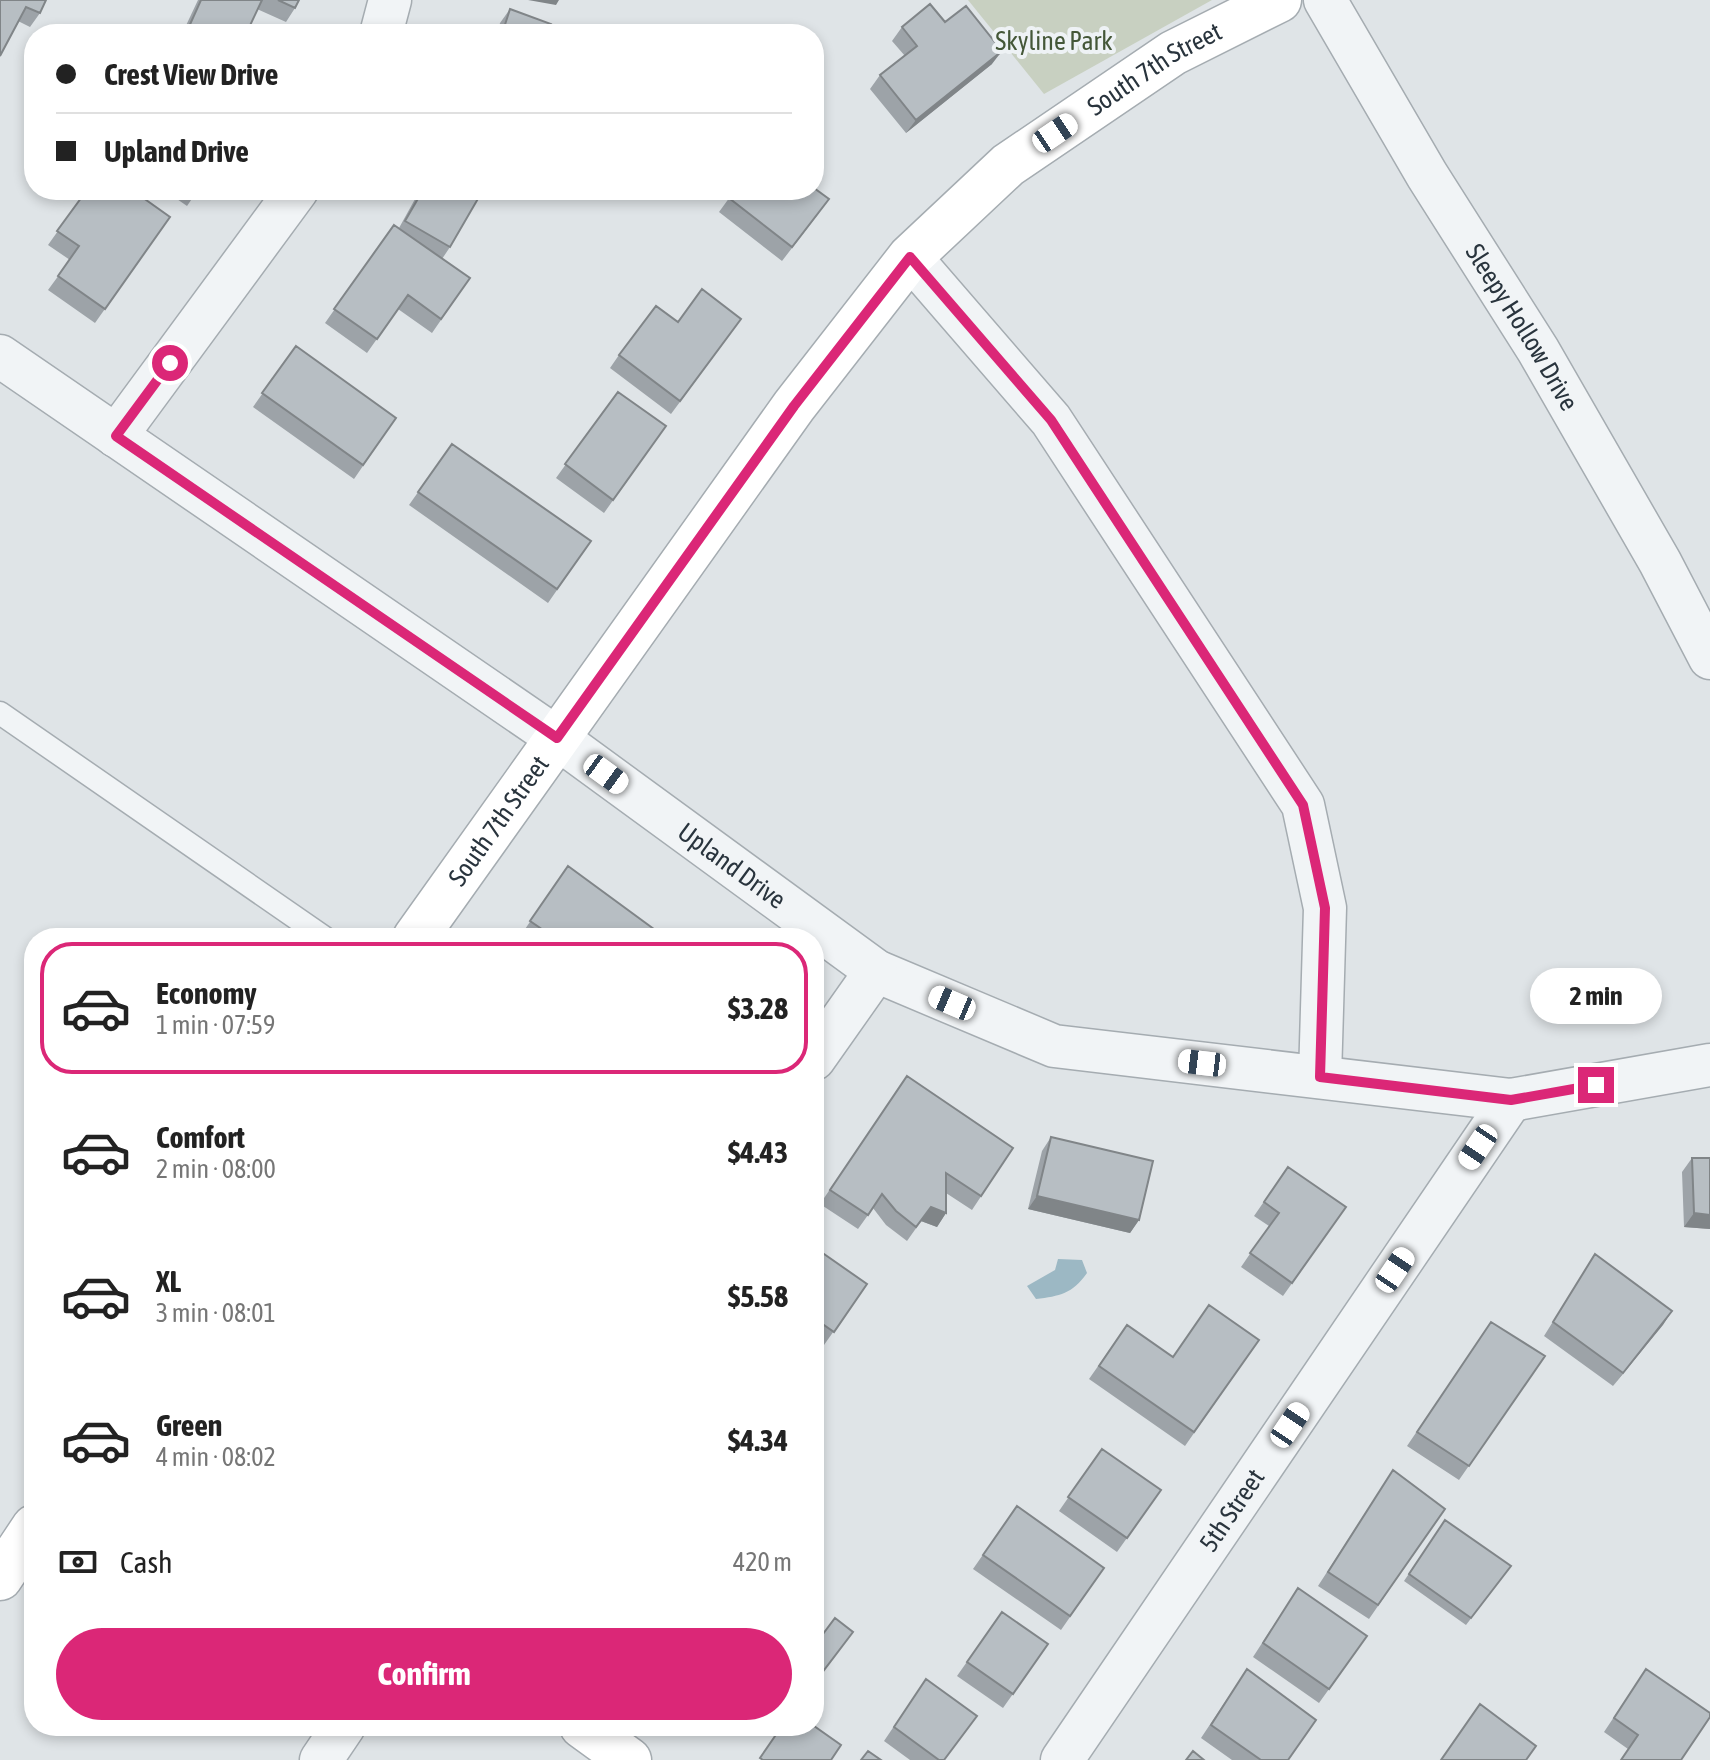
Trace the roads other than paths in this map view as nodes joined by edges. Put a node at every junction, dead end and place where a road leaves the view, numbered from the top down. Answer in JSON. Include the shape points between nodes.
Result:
{"nodes":[{"id":1,"x":390,"y":0,"type":"edge"},
{"id":2,"x":1279,"y":0,"type":"edge"},
{"id":3,"x":1325,"y":0,"type":"edge"},
{"id":4,"x":384,"y":24,"type":"edge"},
{"id":5,"x":290,"y":200,"type":"edge"},
{"id":6,"x":910,"y":257,"type":"junction"},
{"id":7,"x":0,"y":356,"type":"edge"},
{"id":8,"x":116,"y":436,"type":"junction"},
{"id":9,"x":1710,"y":658,"type":"edge"},
{"id":10,"x":0,"y":713,"type":"edge"},
{"id":11,"x":557,"y":738,"type":"junction"},
{"id":12,"x":311,"y":928,"type":"edge"},
{"id":13,"x":422,"y":928,"type":"edge"},
{"id":14,"x":817,"y":928,"type":"edge"},
{"id":15,"x":824,"y":933,"type":"edge"},
{"id":16,"x":876,"y":971,"type":"junction"},
{"id":17,"x":824,"y":1045,"type":"edge"},
{"id":18,"x":1710,"y":1065,"type":"edge"},
{"id":19,"x":1320,"y":1077,"type":"junction"},
{"id":20,"x":1511,"y":1100,"type":"junction"},
{"id":21,"x":24,"y":1542,"type":"edge"},
{"id":22,"x":0,"y":1578,"type":"edge"},
{"id":23,"x":337,"y":1736,"type":"edge"},
{"id":24,"x":596,"y":1736,"type":"edge"},
{"id":25,"x":321,"y":1760,"type":"edge"},
{"id":26,"x":629,"y":1760,"type":"edge"},
{"id":27,"x":1062,"y":1760,"type":"edge"}],
"edges":[{"from":1,"to":4,"type":"street"},
{"from":2,"to":6,"type":"street","name":"South 7th Street","via":[[1173,53],[1008,165]]},
{"from":3,"to":9,"type":"street","name":"Sleepy Hollow Drive","via":[[1538,350]]},
{"from":5,"to":8,"type":"street"},
{"from":6,"to":11,"type":"street","name":"South 7th Street","via":[[794,406]]},
{"from":6,"to":19,"type":"street","via":[[1051,420],[1303,805],[1325,908]]},
{"from":7,"to":8,"type":"street","name":"Upland Drive"},
{"from":8,"to":11,"type":"street","name":"Upland Drive"},
{"from":10,"to":12,"type":"lane"},
{"from":11,"to":13,"type":"street","name":"South 7th Street"},
{"from":11,"to":14,"type":"street","name":"Upland Drive"},
{"from":15,"to":16,"type":"street","name":"Upland Drive"},
{"from":16,"to":17,"type":"street"},
{"from":16,"to":19,"type":"street","name":"Upland Drive","via":[[1054,1046]]},
{"from":18,"to":20,"type":"street","name":"Upland Drive"},
{"from":19,"to":20,"type":"street","name":"Upland Drive"},
{"from":20,"to":27,"type":"street","name":"5th Street"},
{"from":21,"to":22,"type":"street"},
{"from":23,"to":25,"type":"street"},
{"from":24,"to":26,"type":"street"}]}
